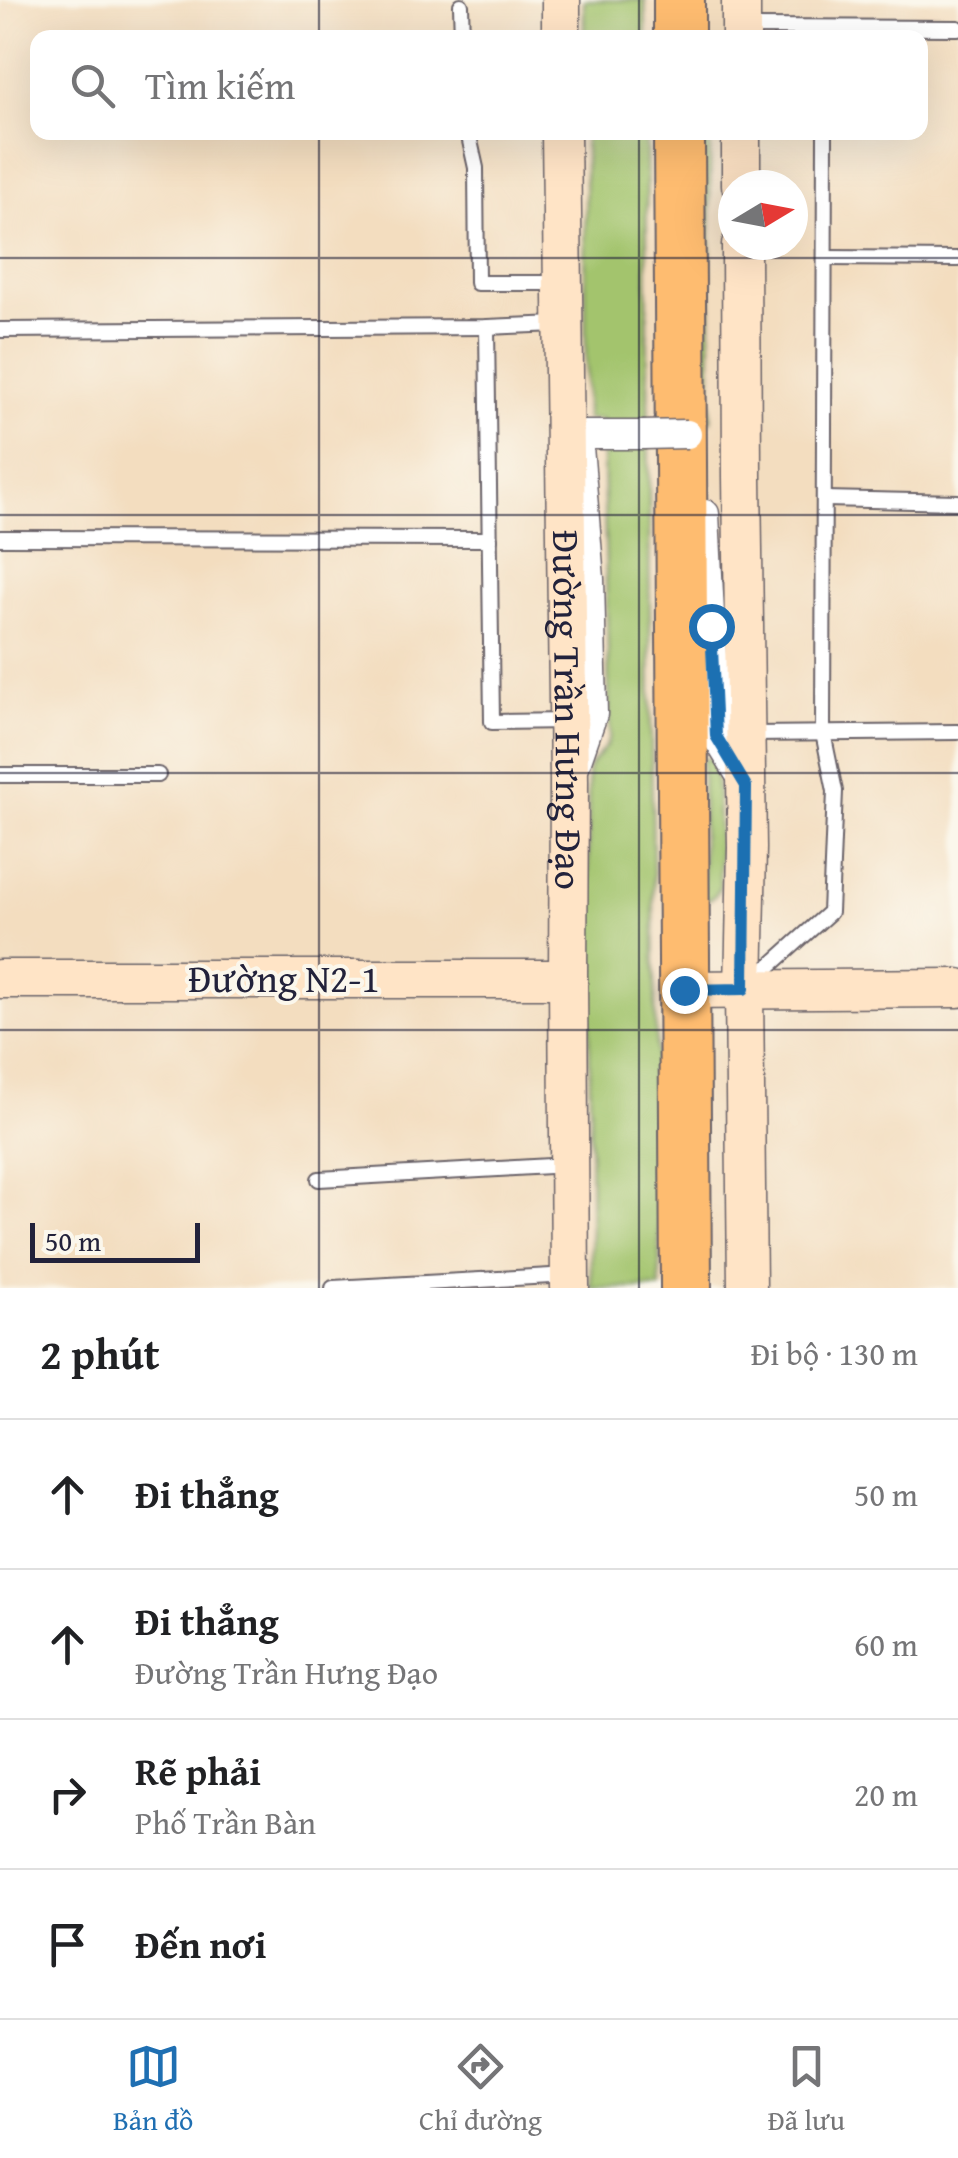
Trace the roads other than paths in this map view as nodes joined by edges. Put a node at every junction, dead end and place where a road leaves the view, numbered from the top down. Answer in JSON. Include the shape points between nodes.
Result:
{"nodes":[{"id":1,"x":560,"y":0,"type":"edge"},
{"id":2,"x":679,"y":0,"type":"edge"},
{"id":3,"x":461,"y":5,"type":"dead end"},
{"id":4,"x":741,"y":22,"type":"edge"},
{"id":5,"x":958,"y":28,"type":"edge"},
{"id":6,"x":462,"y":30,"type":"edge"},
{"id":7,"x":561,"y":30,"type":"edge"},
{"id":8,"x":679,"y":30,"type":"edge"},
{"id":9,"x":809,"y":30,"type":"edge"},
{"id":10,"x":892,"y":30,"type":"edge"},
{"id":11,"x":470,"y":140,"type":"edge"},
{"id":12,"x":561,"y":140,"type":"edge"},
{"id":13,"x":680,"y":140,"type":"edge"},
{"id":14,"x":741,"y":140,"type":"edge"},
{"id":15,"x":825,"y":140,"type":"edge"},
{"id":16,"x":741,"y":170,"type":"edge"},
{"id":17,"x":825,"y":258,"type":"junction"},
{"id":18,"x":958,"y":259,"type":"edge"},
{"id":19,"x":741,"y":260,"type":"edge"},
{"id":20,"x":562,"y":283,"type":"junction"},
{"id":21,"x":562,"y":324,"type":"junction"},
{"id":22,"x":487,"y":328,"type":"junction"},
{"id":23,"x":0,"y":330,"type":"edge"},
{"id":24,"x":825,"y":498,"type":"junction"},
{"id":25,"x":958,"y":502,"type":"edge"},
{"id":26,"x":0,"y":538,"type":"edge"},
{"id":27,"x":490,"y":539,"type":"junction"},
{"id":28,"x":568,"y":721,"type":"junction"},
{"id":29,"x":958,"y":732,"type":"edge"},
{"id":30,"x":746,"y":734,"type":"junction"},
{"id":31,"x":823,"y":734,"type":"junction"},
{"id":32,"x":0,"y":775,"type":"edge"},
{"id":33,"x":158,"y":775,"type":"dead end"},
{"id":34,"x":569,"y":781,"type":"junction"},
{"id":35,"x":746,"y":786,"type":"junction"},
{"id":36,"x":0,"y":979,"type":"edge"},
{"id":37,"x":568,"y":979,"type":"junction"},
{"id":38,"x":958,"y":988,"type":"edge"},
{"id":39,"x":744,"y":989,"type":"junction"},
{"id":40,"x":684,"y":990,"type":"junction"},
{"id":41,"x":569,"y":1166,"type":"junction"},
{"id":42,"x":318,"y":1179,"type":"dead end"},
{"id":43,"x":570,"y":1282,"type":"edge"},
{"id":44,"x":333,"y":1288,"type":"edge"},
{"id":45,"x":686,"y":1288,"type":"edge"},
{"id":46,"x":747,"y":1288,"type":"edge"}],
"edges":[{"from":1,"to":7,"type":"main road"},
{"from":2,"to":8,"type":"highway"},
{"from":3,"to":6,"type":"lane"},
{"from":4,"to":9,"type":"lane"},
{"from":5,"to":10,"type":"lane"},
{"from":11,"to":20,"type":"lane","via":[[477,283]]},
{"from":12,"to":20,"type":"main road","name":"Đường Trần Hưng Đạo"},
{"from":13,"to":40,"type":"highway"},
{"from":14,"to":16,"type":"main road"},
{"from":15,"to":17,"type":"lane"},
{"from":17,"to":18,"type":"lane"},
{"from":17,"to":24,"type":"lane"},
{"from":19,"to":30,"type":"main road"},
{"from":20,"to":21,"type":"main road","name":"Đường Trần Hưng Đạo"},
{"from":21,"to":22,"type":"lane"},
{"from":21,"to":28,"type":"main road","name":"Đường Trần Hưng Đạo"},
{"from":22,"to":23,"type":"lane"},
{"from":22,"to":27,"type":"lane"},
{"from":24,"to":25,"type":"lane"},
{"from":24,"to":31,"type":"lane"},
{"from":26,"to":27,"type":"lane"},
{"from":27,"to":28,"type":"lane","via":[[492,722]]},
{"from":28,"to":34,"type":"main road","name":"Đường Trần Hưng Đạo"},
{"from":29,"to":31,"type":"lane"},
{"from":30,"to":31,"type":"lane"},
{"from":30,"to":35,"type":"main road"},
{"from":31,"to":39,"type":"lane","via":[[835,791],[830,912]]},
{"from":32,"to":33,"type":"lane"},
{"from":34,"to":35,"type":"street","bridge":true,"via":[[593,714],[578,436],[703,434],[716,736]]},
{"from":34,"to":37,"type":"main road","name":"Đường Trần Hưng Đạo"},
{"from":35,"to":39,"type":"main road"},
{"from":36,"to":37,"type":"main road","name":"Đường N2-1"},
{"from":37,"to":41,"type":"main road","name":"Đường Trần Hưng Đạo"},
{"from":38,"to":39,"type":"main road"},
{"from":39,"to":40,"type":"main road"},
{"from":39,"to":46,"type":"main road"},
{"from":40,"to":45,"type":"highway"},
{"from":41,"to":42,"type":"lane"},
{"from":41,"to":43,"type":"main road","name":"Đường Trần Hưng Đạo"},
{"from":43,"to":44,"type":"lane"}]}
